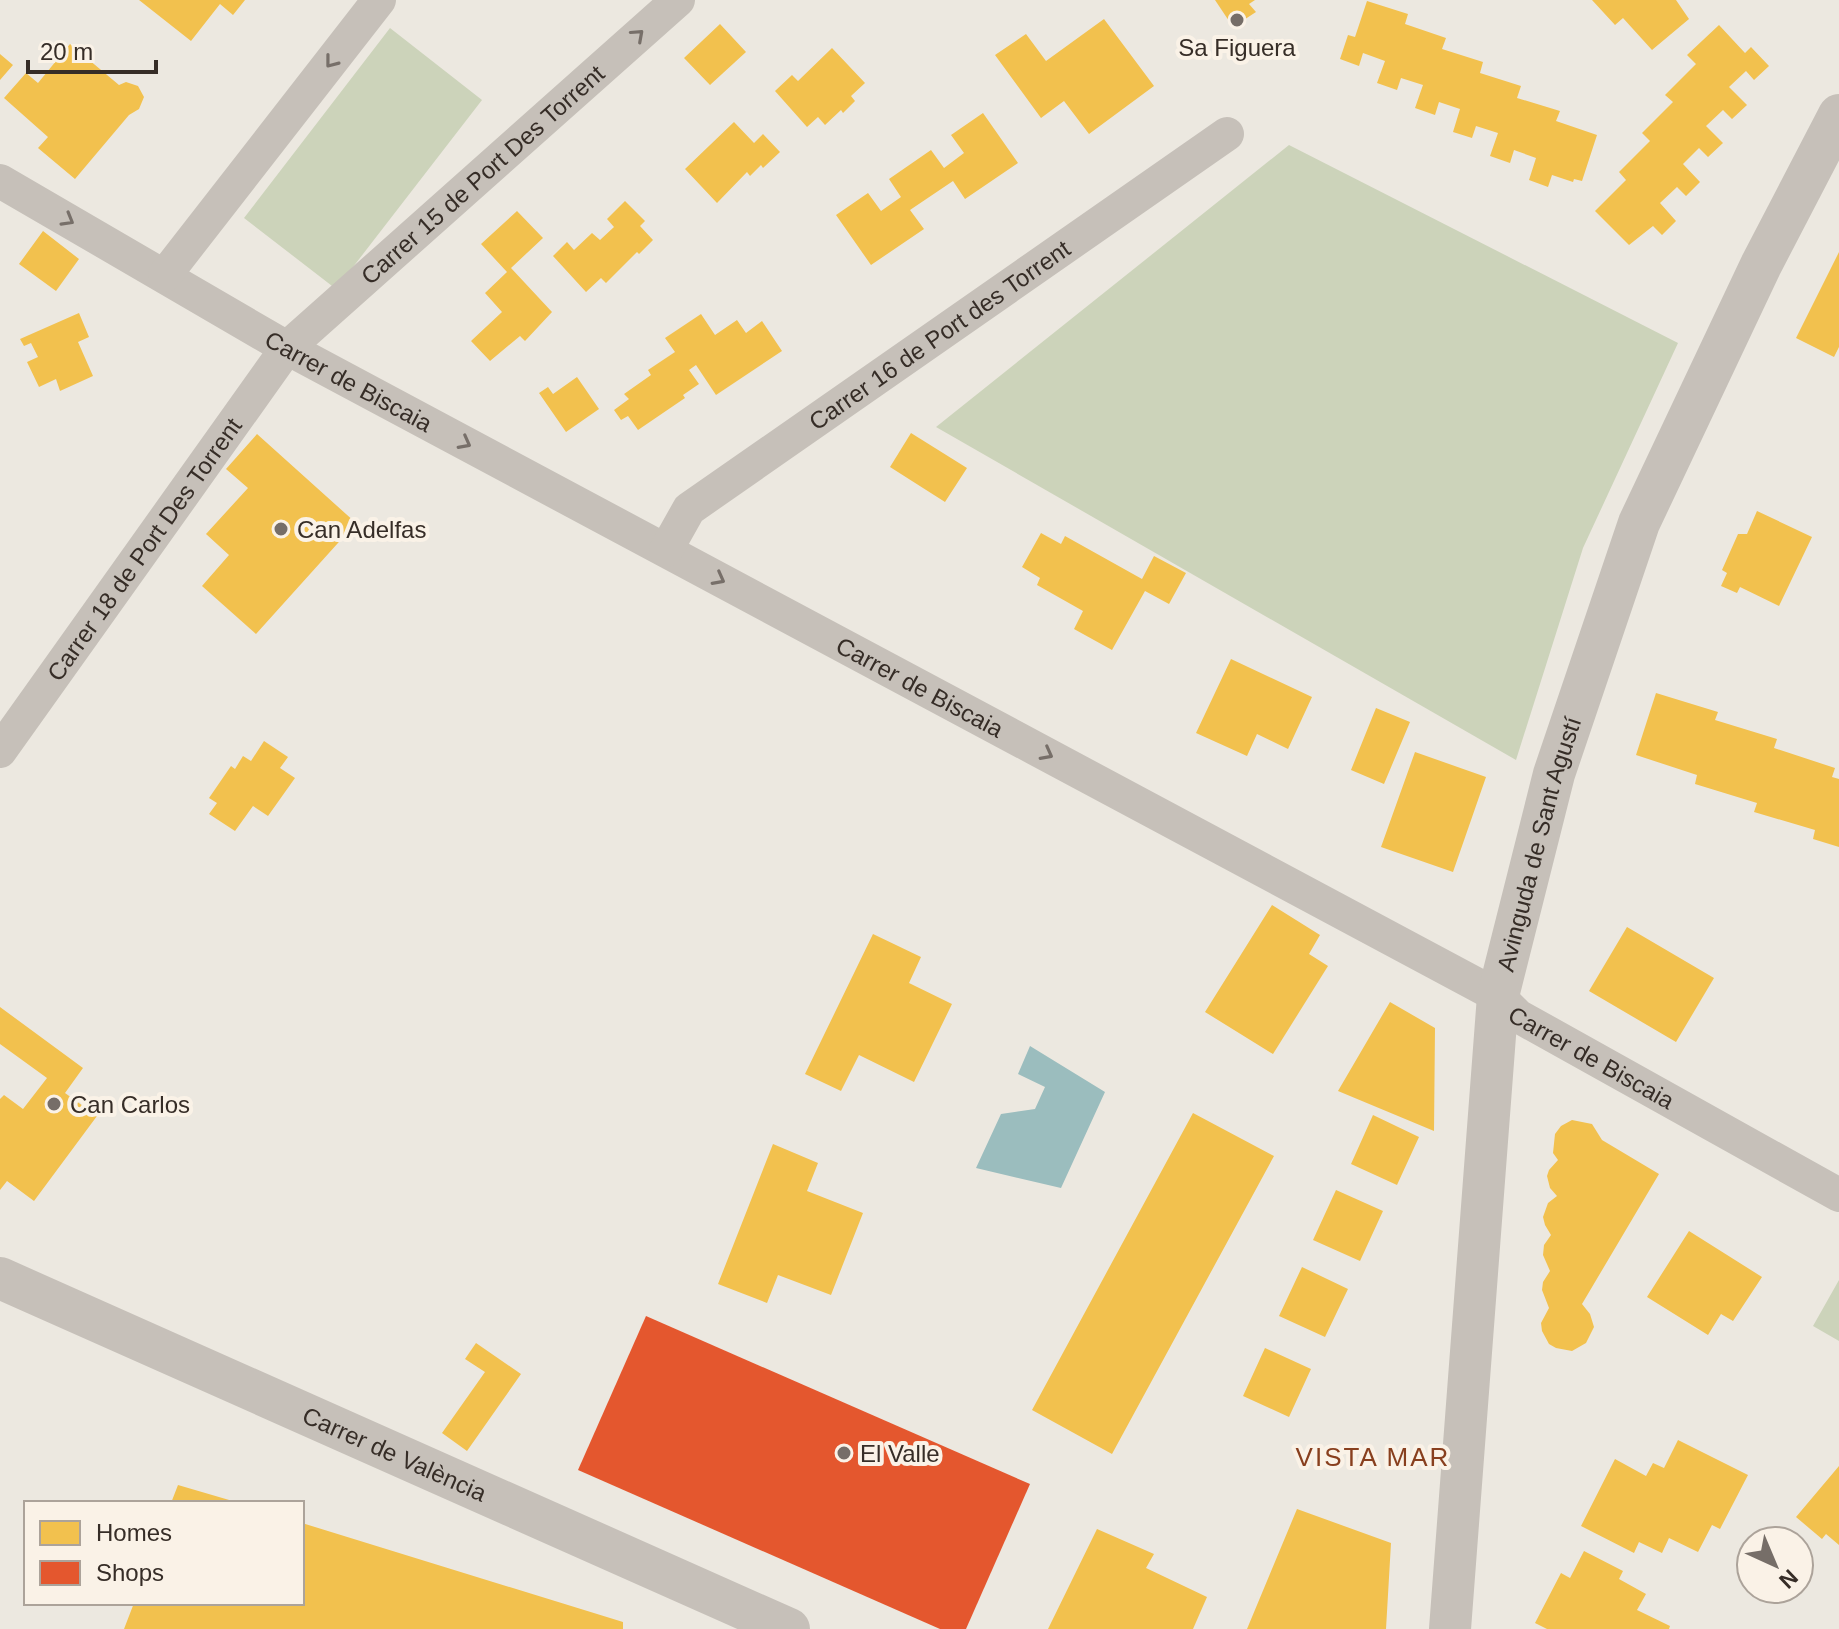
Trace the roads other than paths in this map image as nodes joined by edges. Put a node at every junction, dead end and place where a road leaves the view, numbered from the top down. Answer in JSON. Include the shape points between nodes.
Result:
{"nodes":[{"id":1,"x":379,"y":0,"type":"edge"},
{"id":2,"x":678,"y":0,"type":"edge"},
{"id":3,"x":1839,"y":115,"type":"edge"},
{"id":4,"x":1227,"y":134,"type":"dead end"},
{"id":5,"x":0,"y":181,"type":"edge"},
{"id":6,"x":165,"y":275,"type":"junction"},
{"id":7,"x":287,"y":348,"type":"junction"},
{"id":8,"x":666,"y":550,"type":"junction"},
{"id":9,"x":0,"y":751,"type":"edge"},
{"id":10,"x":1498,"y":996,"type":"junction"},
{"id":11,"x":1839,"y":1195,"type":"edge"},
{"id":12,"x":0,"y":1278,"type":"edge"},
{"id":13,"x":789,"y":1629,"type":"edge"},
{"id":14,"x":1450,"y":1629,"type":"edge"}],
"edges":[{"from":1,"to":6,"type":"street","one_way":true},
{"from":7,"to":2,"type":"street","name":"Carrer 15 de Port Des Torrent","one_way":true},
{"from":3,"to":10,"type":"street","name":"Avinguda de Sant Agustí","via":[[1761,265],[1639,523],[1554,774]]},
{"from":4,"to":8,"type":"street","name":"Carrer 16 de Port des Torrent","via":[[689,509]]},
{"from":5,"to":6,"type":"street","name":"Carrer de Biscaia","one_way":true},
{"from":6,"to":7,"type":"street","name":"Carrer de Biscaia"},
{"from":7,"to":8,"type":"street","name":"Carrer de Biscaia","one_way":true},
{"from":7,"to":9,"type":"street","name":"Carrer 18 de Port Des Torrent"},
{"from":8,"to":10,"type":"street","name":"Carrer de Biscaia","one_way":true},
{"from":10,"to":11,"type":"street","name":"Carrer de Biscaia","via":[[1518,1016]]},
{"from":10,"to":14,"type":"street","name":"Avinguda de Sant Agustí"},
{"from":12,"to":13,"type":"street","name":"Carrer de València"}]}
